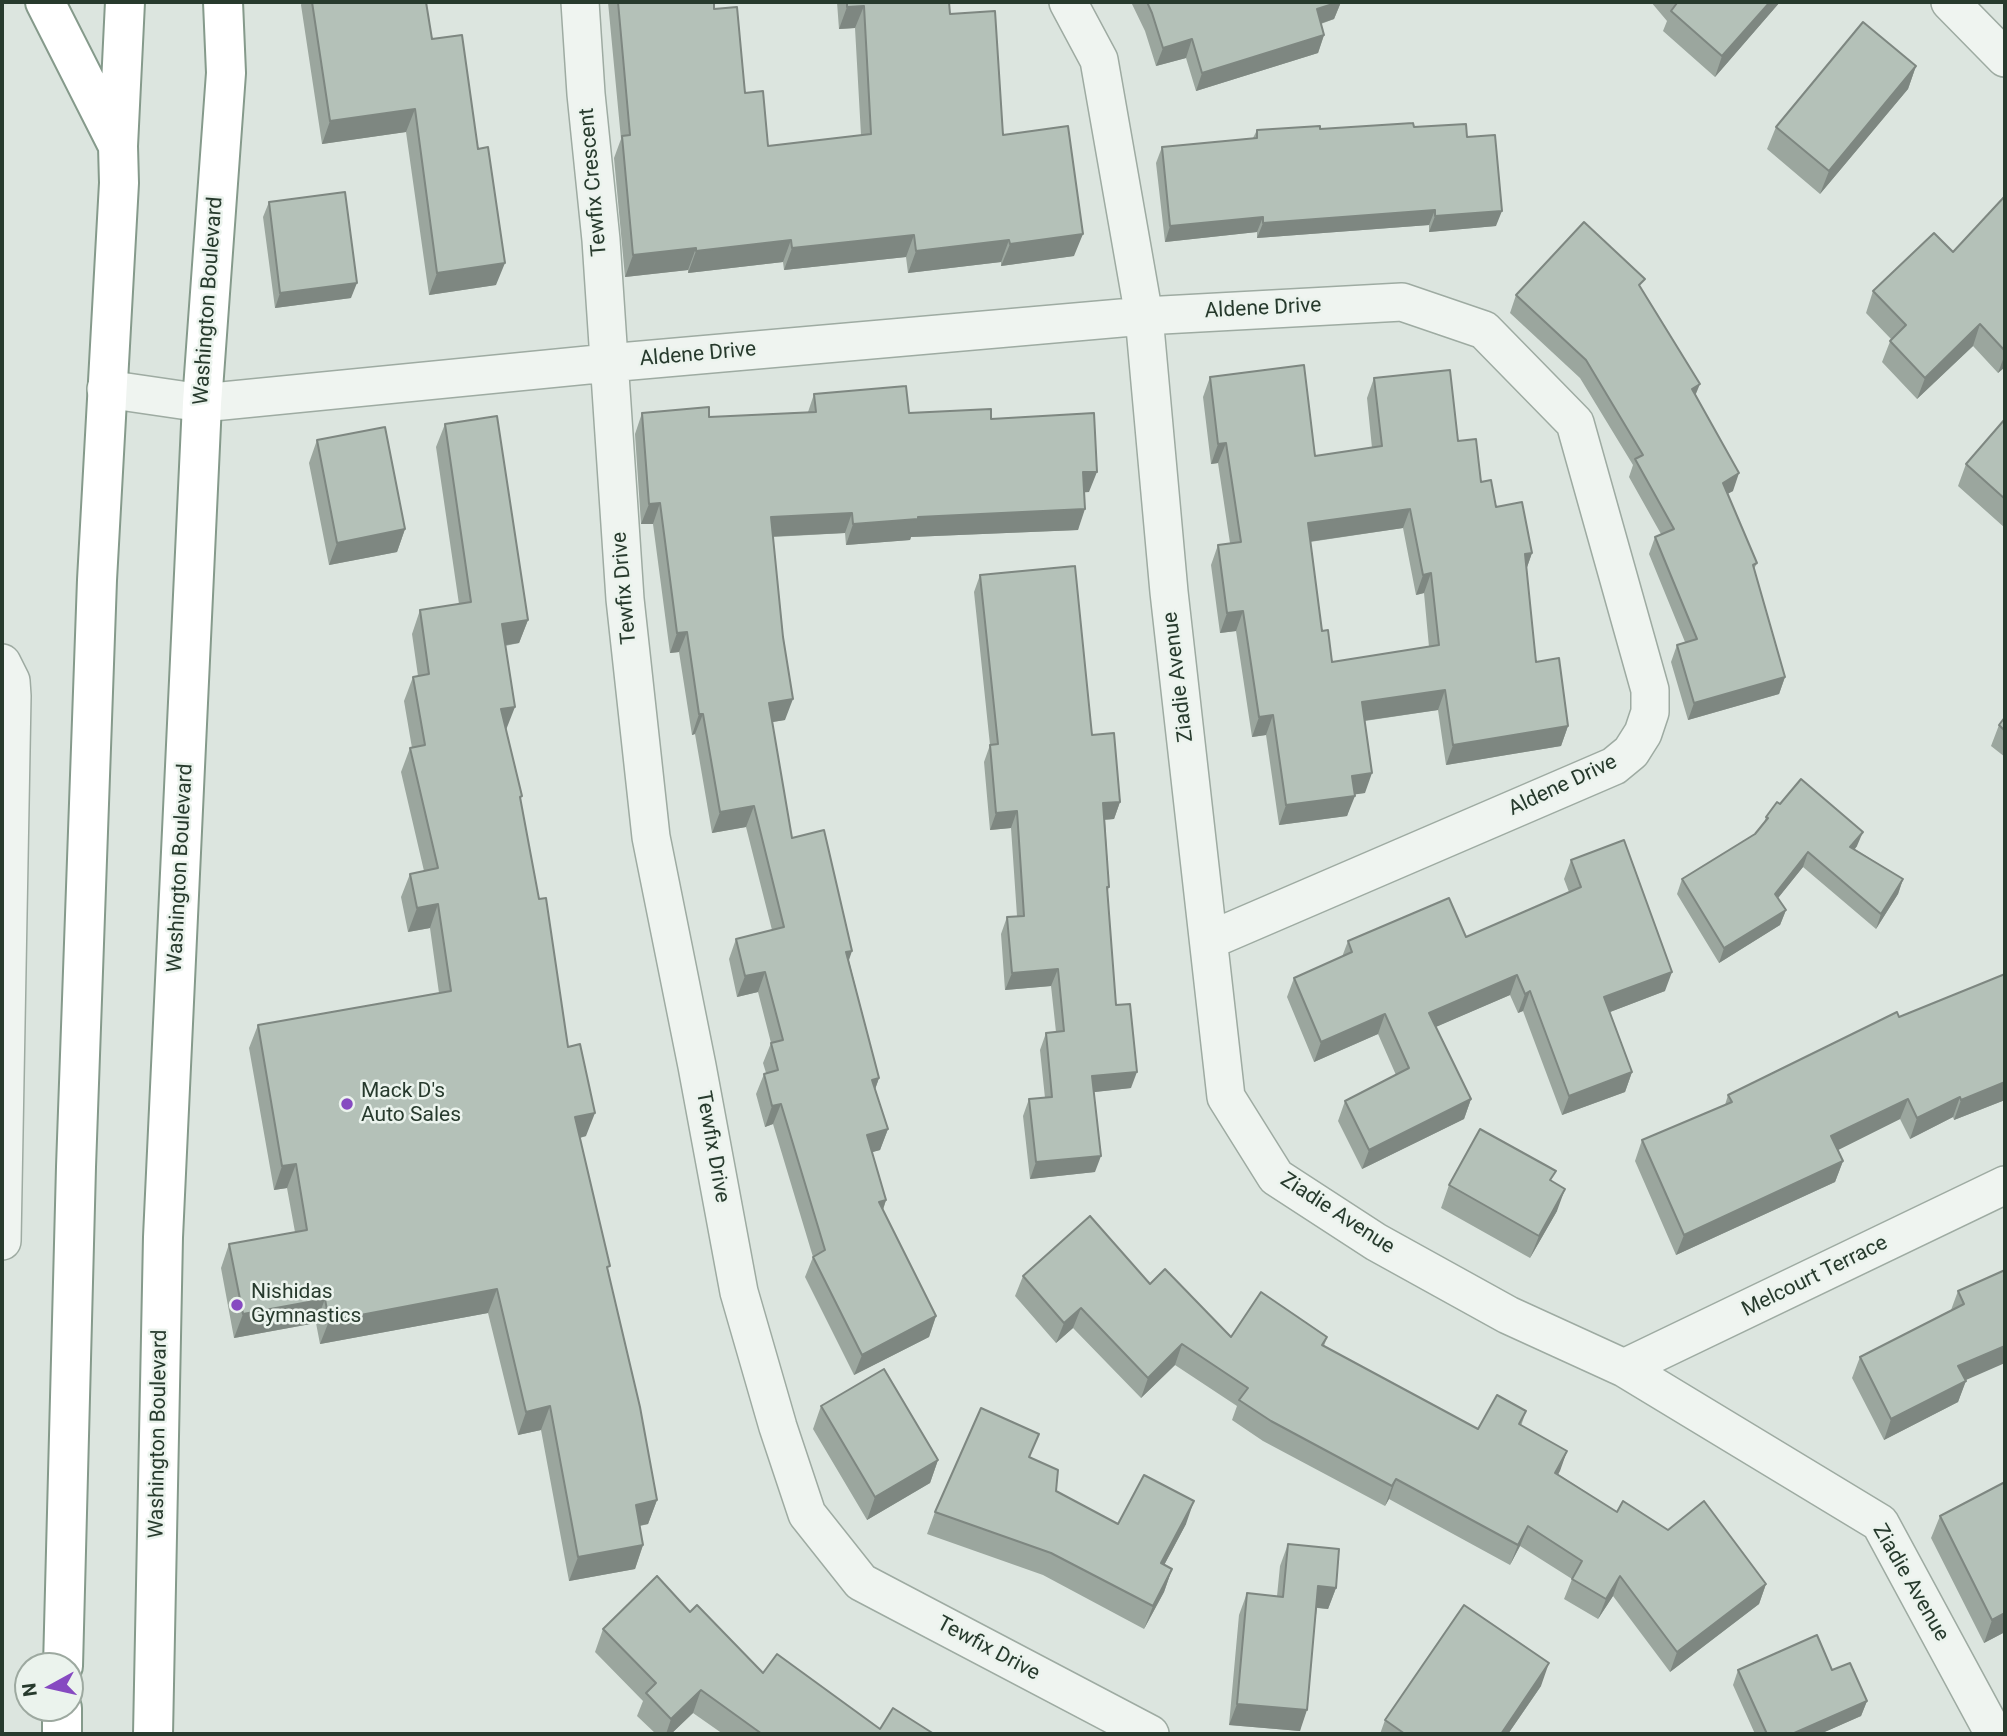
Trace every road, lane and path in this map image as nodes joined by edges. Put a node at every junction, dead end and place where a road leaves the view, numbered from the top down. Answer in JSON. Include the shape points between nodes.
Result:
{"nodes":[{"id":1,"x":45,"y":2,"type":"edge"},
{"id":2,"x":125,"y":2,"type":"edge"},
{"id":3,"x":223,"y":2,"type":"edge"},
{"id":4,"x":580,"y":2,"type":"edge"},
{"id":5,"x":1069,"y":2,"type":"edge"},
{"id":6,"x":1950,"y":2,"type":"edge"},
{"id":7,"x":2005,"y":58,"type":"edge"},
{"id":8,"x":118,"y":146,"type":"junction"},
{"id":9,"x":1144,"y":316,"type":"junction"},
{"id":10,"x":608,"y":363,"type":"junction"},
{"id":11,"x":106,"y":389,"type":"junction"},
{"id":12,"x":202,"y":403,"type":"junction"},
{"id":13,"x":2,"y":664,"type":"edge"},
{"id":14,"x":1210,"y":940,"type":"junction"},
{"id":15,"x":2005,"y":1185,"type":"edge"},
{"id":16,"x":2,"y":1241,"type":"edge"},
{"id":17,"x":1624,"y":1368,"type":"junction"},
{"id":18,"x":63,"y":1652,"type":"edge"},
{"id":19,"x":1997,"y":1730,"type":"edge"},
{"id":20,"x":153,"y":1734,"type":"edge"},
{"id":21,"x":1150,"y":1734,"type":"edge"}],
"edges":[{"from":1,"to":8,"type":"highway"},
{"from":2,"to":8,"type":"highway"},
{"from":3,"to":12,"type":"highway","name":"Washington Boulevard","via":[[226,73]]},
{"from":4,"to":10,"type":"street","name":"Tewfix Crescent"},
{"from":5,"to":9,"type":"street","via":[[1099,60]]},
{"from":6,"to":7,"type":"street"},
{"from":8,"to":11,"type":"highway"},
{"from":9,"to":10,"type":"street","name":"Aldene Drive"},
{"from":9,"to":14,"type":"street","name":"Ziadie Avenue","via":[[1169,592]]},
{"from":9,"to":14,"type":"street","name":"Aldene Drive","via":[[1402,302],[1484,330],[1574,423],[1650,690],[1650,712],[1643,733],[1631,752],[1614,766]]},
{"from":10,"to":12,"type":"street","name":"Aldene Drive"},
{"from":10,"to":21,"type":"street","name":"Tewfix Drive","via":[[625,599],[651,837],[739,1292],[807,1514],[861,1582]]},
{"from":11,"to":12,"type":"street","name":"Aldene Drive"},
{"from":11,"to":18,"type":"highway","via":[[77,1125]]},
{"from":12,"to":20,"type":"highway","name":"Washington Boulevard","via":[[163,1237]]},
{"from":13,"to":16,"type":"street","via":[[11,681],[12,696]]},
{"from":14,"to":17,"type":"street","name":"Ziadie Avenue","via":[[1226,1097],[1276,1177],[1376,1242],[1484,1301]]},
{"from":15,"to":17,"type":"street","name":"Melcourt Terrace"},
{"from":17,"to":19,"type":"street","name":"Ziadie Avenue","via":[[1880,1522]]}]}
